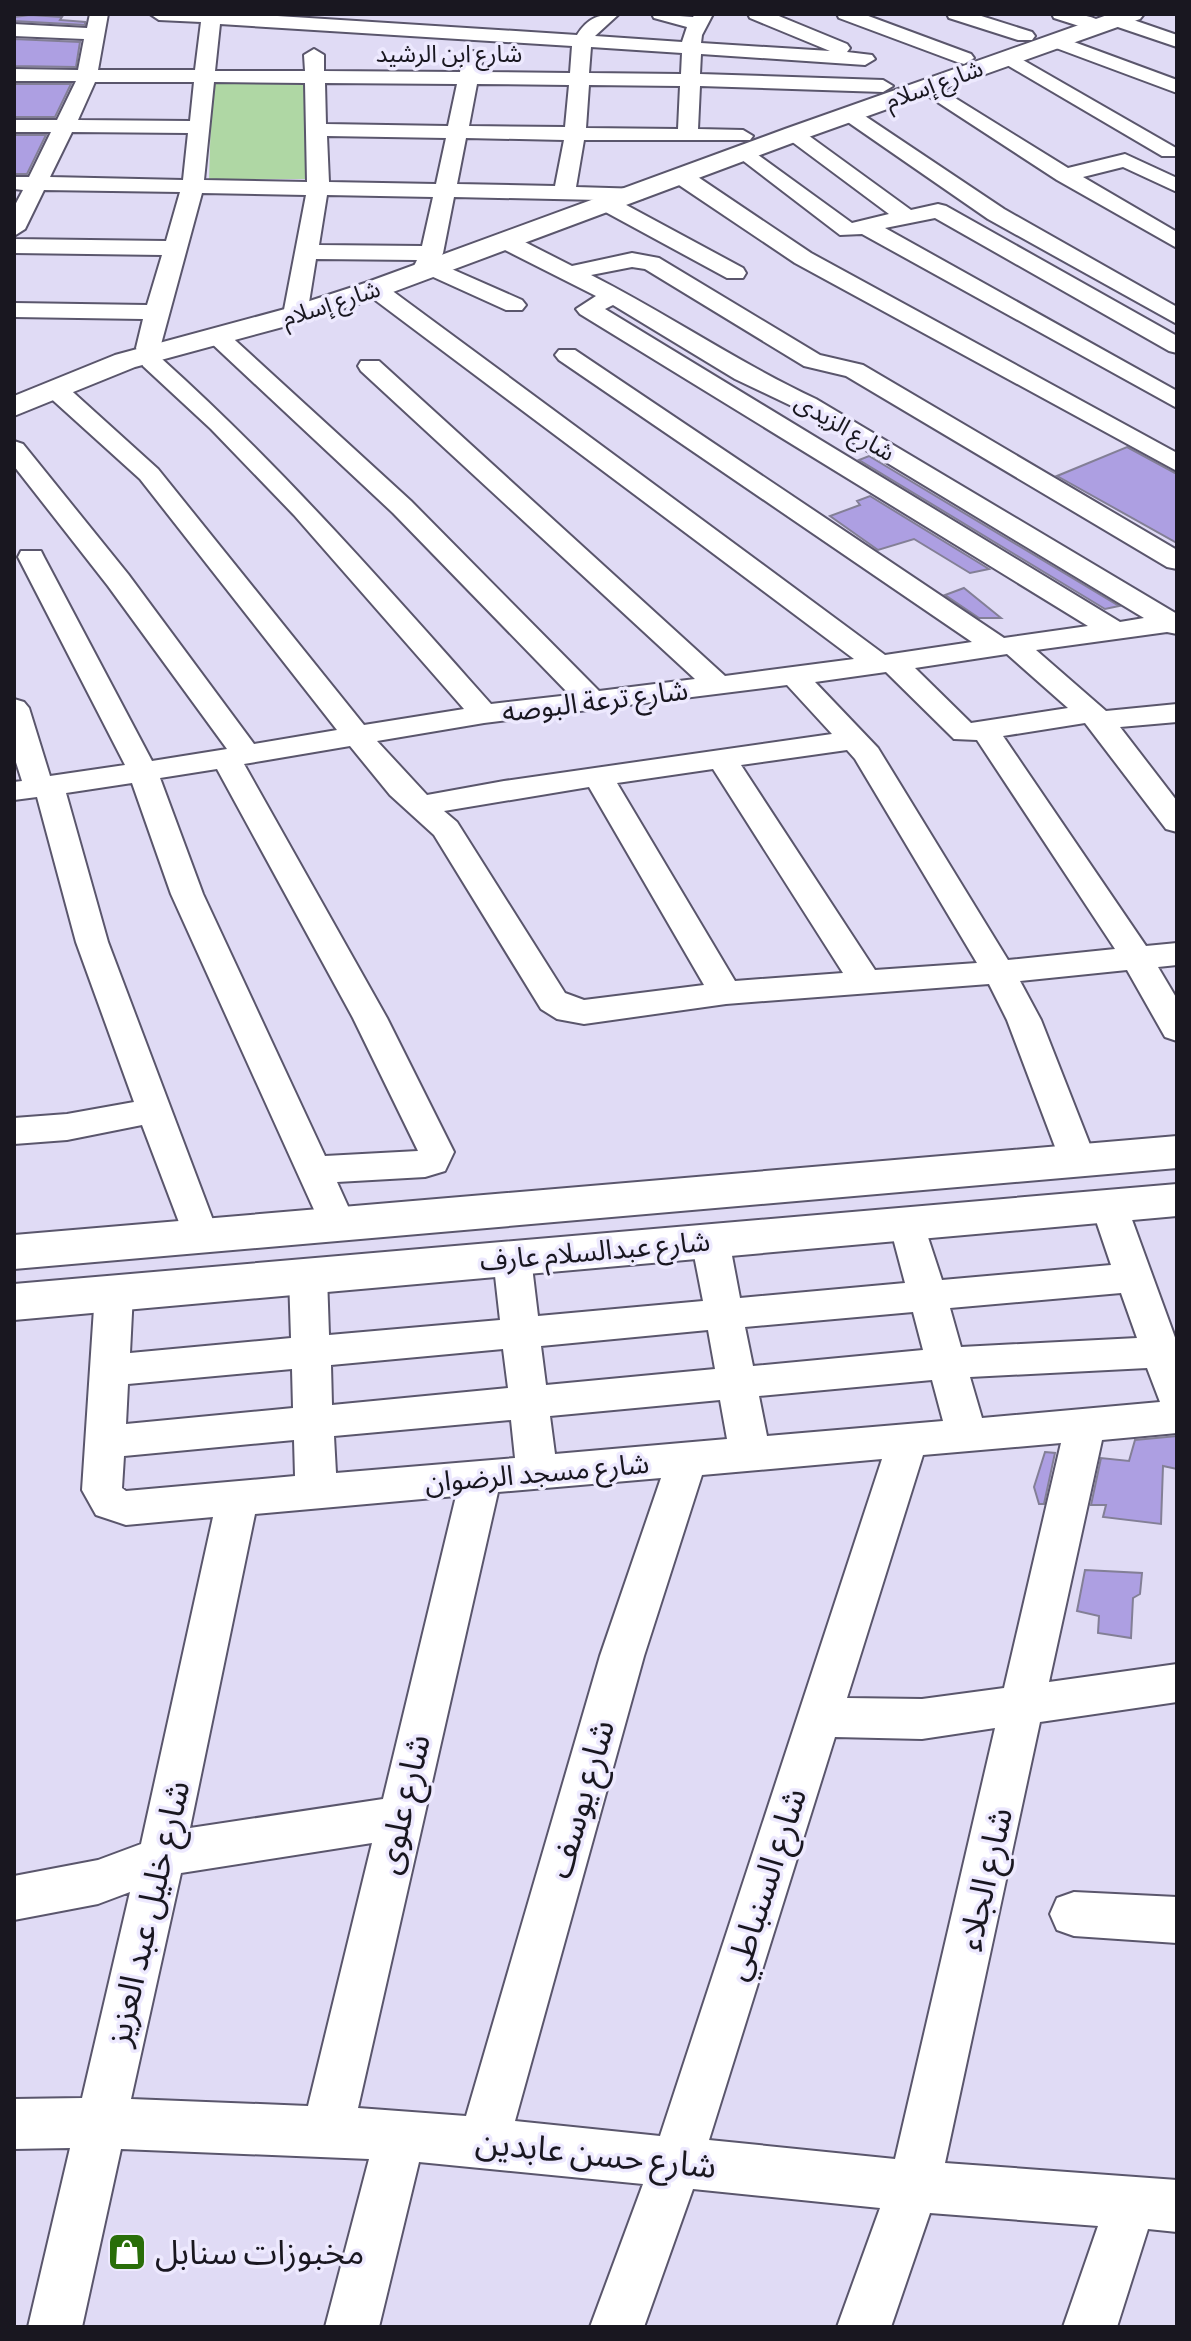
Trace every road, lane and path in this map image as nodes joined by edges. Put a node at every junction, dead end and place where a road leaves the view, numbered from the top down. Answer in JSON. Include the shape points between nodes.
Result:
{"nodes":[{"id":1,"x":159,"y":14,"type":"edge"},
{"id":2,"x":438,"y":14,"type":"edge"},
{"id":3,"x":471,"y":14,"type":"edge"},
{"id":4,"x":610,"y":14,"type":"edge"},
{"id":5,"x":661,"y":14,"type":"edge"},
{"id":6,"x":757,"y":14,"type":"edge"},
{"id":7,"x":846,"y":14,"type":"edge"},
{"id":8,"x":894,"y":14,"type":"edge"},
{"id":9,"x":956,"y":14,"type":"edge"},
{"id":10,"x":210,"y":15,"type":"edge"},
{"id":11,"x":1095,"y":18,"type":"edge"},
{"id":12,"x":322,"y":19,"type":"edge"},
{"id":13,"x":701,"y":19,"type":"edge"},
{"id":14,"x":870,"y":23,"type":"junction"},
{"id":15,"x":97,"y":24,"type":"edge"},
{"id":16,"x":14,"y":30,"type":"edge"},
{"id":17,"x":422,"y":32,"type":"junction"},
{"id":18,"x":447,"y":33,"type":"junction"},
{"id":19,"x":477,"y":35,"type":"junction"},
{"id":20,"x":1025,"y":36,"type":"junction"},
{"id":21,"x":822,"y":40,"type":"junction"},
{"id":22,"x":1055,"y":41,"type":"junction"},
{"id":23,"x":1177,"y":41,"type":"edge"},
{"id":24,"x":582,"y":42,"type":"junction"},
{"id":25,"x":691,"y":48,"type":"junction"},
{"id":26,"x":964,"y":58,"type":"junction"},
{"id":27,"x":1009,"y":58,"type":"junction"},
{"id":28,"x":865,"y":59,"type":"junction"},
{"id":29,"x":14,"y":75,"type":"edge"},
{"id":30,"x":88,"y":75,"type":"junction"},
{"id":31,"x":202,"y":77,"type":"junction"},
{"id":32,"x":316,"y":78,"type":"junction"},
{"id":33,"x":469,"y":79,"type":"junction"},
{"id":34,"x":888,"y":79,"type":"junction"},
{"id":35,"x":580,"y":80,"type":"junction"},
{"id":36,"x":689,"y":80,"type":"junction"},
{"id":37,"x":926,"y":86,"type":"junction"},
{"id":38,"x":1176,"y":86,"type":"edge"},
{"id":39,"x":849,"y":114,"type":"junction"},
{"id":40,"x":14,"y":126,"type":"edge"},
{"id":41,"x":64,"y":126,"type":"junction"},
{"id":42,"x":197,"y":127,"type":"junction"},
{"id":43,"x":317,"y":130,"type":"junction"},
{"id":44,"x":457,"y":132,"type":"junction"},
{"id":45,"x":575,"y":134,"type":"junction"},
{"id":46,"x":688,"y":134,"type":"junction"},
{"id":47,"x":794,"y":134,"type":"junction"},
{"id":48,"x":743,"y":145,"type":"junction"},
{"id":49,"x":1173,"y":151,"type":"edge"},
{"id":50,"x":1133,"y":163,"type":"junction"},
{"id":51,"x":1065,"y":175,"type":"junction"},
{"id":52,"x":681,"y":176,"type":"junction"},
{"id":53,"x":25,"y":183,"type":"edge"},
{"id":54,"x":193,"y":185,"type":"junction"},
{"id":55,"x":1177,"y":186,"type":"edge"},
{"id":56,"x":318,"y":187,"type":"junction"},
{"id":57,"x":444,"y":188,"type":"junction"},
{"id":58,"x":565,"y":190,"type":"junction"},
{"id":59,"x":629,"y":196,"type":"junction"},
{"id":60,"x":907,"y":217,"type":"junction"},
{"id":61,"x":866,"y":227,"type":"junction"},
{"id":62,"x":14,"y":229,"type":"edge"},
{"id":63,"x":505,"y":241,"type":"junction"},
{"id":64,"x":1177,"y":241,"type":"edge"},
{"id":65,"x":14,"y":246,"type":"edge"},
{"id":66,"x":176,"y":248,"type":"junction"},
{"id":67,"x":306,"y":252,"type":"junction"},
{"id":68,"x":429,"y":264,"type":"junction"},
{"id":69,"x":570,"y":273,"type":"junction"},
{"id":70,"x":735,"y":273,"type":"dead end"},
{"id":71,"x":375,"y":289,"type":"junction"},
{"id":72,"x":615,"y":296,"type":"junction"},
{"id":73,"x":514,"y":305,"type":"dead end"},
{"id":74,"x":14,"y":310,"type":"edge"},
{"id":75,"x":157,"y":312,"type":"junction"},
{"id":76,"x":295,"y":315,"type":"junction"},
{"id":77,"x":1177,"y":317,"type":"edge"},
{"id":78,"x":217,"y":336,"type":"junction"},
{"id":79,"x":1177,"y":346,"type":"edge"},
{"id":80,"x":149,"y":354,"type":"junction"},
{"id":81,"x":567,"y":355,"type":"dead end"},
{"id":82,"x":370,"y":366,"type":"dead end"},
{"id":83,"x":55,"y":389,"type":"junction"},
{"id":84,"x":1177,"y":401,"type":"edge"},
{"id":85,"x":14,"y":407,"type":"edge"},
{"id":86,"x":14,"y":449,"type":"edge"},
{"id":87,"x":1177,"y":463,"type":"edge"},
{"id":88,"x":31,"y":557,"type":"dead end"},
{"id":89,"x":1177,"y":561,"type":"edge"},
{"id":90,"x":1175,"y":623,"type":"edge"},
{"id":91,"x":1115,"y":631,"type":"junction"},
{"id":92,"x":1005,"y":646,"type":"junction"},
{"id":93,"x":886,"y":663,"type":"junction"},
{"id":94,"x":794,"y":676,"type":"junction"},
{"id":95,"x":718,"y":685,"type":"junction"},
{"id":96,"x":592,"y":701,"type":"junction"},
{"id":97,"x":1177,"y":713,"type":"edge"},
{"id":98,"x":484,"y":714,"type":"junction"},
{"id":99,"x":1094,"y":716,"type":"junction"},
{"id":100,"x":16,"y":721,"type":"edge"},
{"id":101,"x":985,"y":730,"type":"junction"},
{"id":102,"x":357,"y":736,"type":"junction"},
{"id":103,"x":854,"y":740,"type":"junction"},
{"id":104,"x":237,"y":756,"type":"junction"},
{"id":105,"x":721,"y":758,"type":"junction"},
{"id":106,"x":143,"y":772,"type":"junction"},
{"id":107,"x":598,"y":776,"type":"junction"},
{"id":108,"x":34,"y":788,"type":"edge"},
{"id":109,"x":419,"y":806,"type":"junction"},
{"id":110,"x":1177,"y":822,"type":"edge"},
{"id":111,"x":1177,"y":954,"type":"edge"},
{"id":112,"x":1137,"y":958,"type":"junction"},
{"id":113,"x":999,"y":972,"type":"junction"},
{"id":114,"x":866,"y":982,"type":"junction"},
{"id":115,"x":726,"y":993,"type":"junction"},
{"id":116,"x":1177,"y":1029,"type":"edge"},
{"id":117,"x":155,"y":1110,"type":"junction"},
{"id":118,"x":14,"y":1130,"type":"edge"},
{"id":119,"x":1177,"y":1152,"type":"edge"},
{"id":120,"x":1078,"y":1160,"type":"junction"},
{"id":121,"x":312,"y":1170,"type":"junction"},
{"id":122,"x":1177,"y":1200,"type":"edge"},
{"id":123,"x":1109,"y":1206,"type":"junction"},
{"id":124,"x":907,"y":1223,"type":"junction"},
{"id":125,"x":338,"y":1224,"type":"junction"},
{"id":126,"x":201,"y":1236,"type":"junction"},
{"id":127,"x":710,"y":1240,"type":"junction"},
{"id":128,"x":14,"y":1252,"type":"edge"},
{"id":129,"x":512,"y":1258,"type":"junction"},
{"id":130,"x":308,"y":1276,"type":"junction"},
{"id":131,"x":114,"y":1293,"type":"junction"},
{"id":132,"x":928,"y":1296,"type":"junction"},
{"id":133,"x":1152,"y":1298,"type":"edge"},
{"id":134,"x":14,"y":1302,"type":"edge"},
{"id":135,"x":723,"y":1314,"type":"junction"},
{"id":136,"x":521,"y":1333,"type":"junction"},
{"id":137,"x":311,"y":1351,"type":"junction"},
{"id":138,"x":1162,"y":1352,"type":"junction"},
{"id":139,"x":947,"y":1363,"type":"junction"},
{"id":140,"x":109,"y":1370,"type":"junction"},
{"id":141,"x":737,"y":1383,"type":"junction"},
{"id":142,"x":1177,"y":1397,"type":"edge"},
{"id":143,"x":528,"y":1403,"type":"junction"},
{"id":144,"x":1177,"y":1417,"type":"edge"},
{"id":145,"x":313,"y":1423,"type":"junction"},
{"id":146,"x":1085,"y":1425,"type":"junction"},
{"id":147,"x":967,"y":1436,"type":"junction"},
{"id":148,"x":908,"y":1440,"type":"junction"},
{"id":149,"x":104,"y":1442,"type":"junction"},
{"id":150,"x":750,"y":1454,"type":"junction"},
{"id":151,"x":687,"y":1460,"type":"junction"},
{"id":152,"x":537,"y":1473,"type":"junction"},
{"id":153,"x":481,"y":1477,"type":"junction"},
{"id":154,"x":316,"y":1492,"type":"junction"},
{"id":155,"x":238,"y":1499,"type":"junction"},
{"id":156,"x":1177,"y":1683,"type":"edge"},
{"id":157,"x":1024,"y":1704,"type":"junction"},
{"id":158,"x":818,"y":1717,"type":"junction"},
{"id":159,"x":399,"y":1818,"type":"junction"},
{"id":160,"x":161,"y":1858,"type":"junction"},
{"id":161,"x":14,"y":1898,"type":"edge"},
{"id":162,"x":1074,"y":1914,"type":"dead end"},
{"id":163,"x":1177,"y":1920,"type":"edge"},
{"id":164,"x":101,"y":2123,"type":"junction"},
{"id":165,"x":14,"y":2124,"type":"edge"},
{"id":166,"x":327,"y":2132,"type":"junction"},
{"id":167,"x":400,"y":2135,"type":"junction"},
{"id":168,"x":484,"y":2142,"type":"junction"},
{"id":169,"x":677,"y":2162,"type":"junction"},
{"id":170,"x":914,"y":2186,"type":"junction"},
{"id":171,"x":1154,"y":2204,"type":"edge"},
{"id":172,"x":55,"y":2327,"type":"edge"},
{"id":173,"x":352,"y":2327,"type":"edge"},
{"id":174,"x":617,"y":2327,"type":"edge"},
{"id":175,"x":864,"y":2327,"type":"edge"},
{"id":176,"x":1090,"y":2327,"type":"edge"}],
"edges":[{"from":1,"to":10,"type":"street"},
{"from":2,"to":17,"type":"street"},
{"from":3,"to":18,"type":"street"},
{"from":4,"to":24,"type":"street"},
{"from":5,"to":13,"type":"street"},
{"from":6,"to":21,"type":"street"},
{"from":7,"to":14,"type":"street"},
{"from":8,"to":14,"type":"street"},
{"from":9,"to":20,"type":"street"},
{"from":10,"to":12,"type":"street"},
{"from":10,"to":31,"type":"street"},
{"from":11,"to":20,"type":"street","name":"شارع إسلام"},
{"from":11,"to":22,"type":"street","name":"شارع إسلام"},
{"from":11,"to":23,"type":"street"},
{"from":12,"to":17,"type":"street"},
{"from":12,"to":32,"type":"street","via":[[314,40]]},
{"from":13,"to":25,"type":"street"},
{"from":14,"to":21,"type":"street"},
{"from":14,"to":26,"type":"street"},
{"from":15,"to":16,"type":"street"},
{"from":15,"to":30,"type":"street"},
{"from":17,"to":18,"type":"street"},
{"from":18,"to":19,"type":"street"},
{"from":19,"to":24,"type":"street"},
{"from":19,"to":33,"type":"street"},
{"from":20,"to":26,"type":"street","name":"شارع إسلام"},
{"from":21,"to":28,"type":"street"},
{"from":22,"to":27,"type":"street","name":"شارع إسلام"},
{"from":22,"to":38,"type":"street"},
{"from":24,"to":25,"type":"street"},
{"from":24,"to":35,"type":"street"},
{"from":25,"to":28,"type":"street"},
{"from":25,"to":36,"type":"street"},
{"from":26,"to":34,"type":"street","name":"شارع إسلام"},
{"from":27,"to":37,"type":"street","name":"شارع إسلام"},
{"from":27,"to":49,"type":"street"},
{"from":28,"to":34,"type":"street"},
{"from":29,"to":30,"type":"street","name":"شارع ابن الرشيد"},
{"from":30,"to":31,"type":"street","name":"شارع ابن الرشيد"},
{"from":30,"to":41,"type":"street"},
{"from":31,"to":32,"type":"street","name":"شارع ابن الرشيد"},
{"from":31,"to":42,"type":"street"},
{"from":32,"to":33,"type":"street","name":"شارع ابن الرشيد"},
{"from":32,"to":43,"type":"street"},
{"from":33,"to":35,"type":"street","name":"شارع ابن الرشيد"},
{"from":33,"to":44,"type":"street"},
{"from":34,"to":36,"type":"street","name":"شارع ابن الرشيد"},
{"from":34,"to":48,"type":"street","name":"شارع إسلام"},
{"from":35,"to":36,"type":"street","name":"شارع ابن الرشيد"},
{"from":35,"to":45,"type":"street"},
{"from":36,"to":46,"type":"street"},
{"from":37,"to":39,"type":"street","name":"شارع إسلام"},
{"from":37,"to":51,"type":"street"},
{"from":39,"to":47,"type":"street","name":"شارع إسلام"},
{"from":39,"to":77,"type":"street","via":[[996,214]]},
{"from":40,"to":41,"type":"street"},
{"from":41,"to":42,"type":"street"},
{"from":41,"to":53,"type":"street"},
{"from":42,"to":54,"type":"street"},
{"from":43,"to":44,"type":"street"},
{"from":43,"to":56,"type":"street"},
{"from":44,"to":45,"type":"street"},
{"from":44,"to":57,"type":"street"},
{"from":45,"to":46,"type":"street"},
{"from":45,"to":58,"type":"street"},
{"from":46,"to":48,"type":"street"},
{"from":47,"to":48,"type":"street","name":"شارع إسلام"},
{"from":47,"to":60,"type":"street"},
{"from":48,"to":52,"type":"street","name":"شارع إسلام"},
{"from":48,"to":59,"type":"street","name":"شارع إسلام","via":[[651,171]]},
{"from":48,"to":61,"type":"street","via":[[844,228]]},
{"from":49,"to":50,"type":"street"},
{"from":50,"to":51,"type":"street"},
{"from":50,"to":55,"type":"street"},
{"from":51,"to":64,"type":"street"},
{"from":52,"to":59,"type":"street","name":"شارع إسلام"},
{"from":52,"to":87,"type":"street","via":[[803,258]]},
{"from":53,"to":54,"type":"street"},
{"from":53,"to":62,"type":"street"},
{"from":54,"to":56,"type":"street"},
{"from":54,"to":66,"type":"street"},
{"from":56,"to":57,"type":"street"},
{"from":56,"to":67,"type":"street","via":[[319,228]]},
{"from":57,"to":58,"type":"street"},
{"from":57,"to":68,"type":"street","via":[[427,228]]},
{"from":58,"to":59,"type":"street"},
{"from":59,"to":63,"type":"street","name":"شارع إسلام"},
{"from":59,"to":70,"type":"street"},
{"from":60,"to":61,"type":"street"},
{"from":60,"to":79,"type":"street","via":[[938,211]]},
{"from":61,"to":84,"type":"street"},
{"from":63,"to":68,"type":"street","name":"شارع إسلام"},
{"from":63,"to":69,"type":"street","name":"شارع الزيدى"},
{"from":65,"to":66,"type":"street"},
{"from":66,"to":75,"type":"street"},
{"from":67,"to":68,"type":"street"},
{"from":67,"to":76,"type":"street"},
{"from":68,"to":71,"type":"street","name":"شارع إسلام"},
{"from":68,"to":73,"type":"street"},
{"from":69,"to":72,"type":"street","name":"شارع الزيدى"},
{"from":69,"to":89,"type":"street","via":[[632,260],[651,263],[812,361],[854,370]]},
{"from":71,"to":76,"type":"street","name":"شارع إسلام"},
{"from":71,"to":93,"type":"street"},
{"from":72,"to":90,"type":"street","name":"شارع الزيدى"},
{"from":72,"to":91,"type":"street","via":[[588,309]]},
{"from":74,"to":75,"type":"street"},
{"from":75,"to":80,"type":"street"},
{"from":76,"to":78,"type":"street","name":"شارع إسلام"},
{"from":78,"to":80,"type":"street","name":"شارع إسلام"},
{"from":78,"to":96,"type":"street","via":[[402,507]]},
{"from":80,"to":83,"type":"street","name":"شارع إسلام"},
{"from":80,"to":98,"type":"street","via":[[159,370],[303,509]]},
{"from":81,"to":92,"type":"street"},
{"from":82,"to":95,"type":"street"},
{"from":83,"to":85,"type":"street","name":"شارع إسلام"},
{"from":83,"to":102,"type":"street","via":[[149,474]]},
{"from":86,"to":104,"type":"street","via":[[118,580]]},
{"from":88,"to":106,"type":"street"},
{"from":90,"to":91,"type":"street","name":"شارع ترعة البوصه"},
{"from":91,"to":92,"type":"street","name":"شارع ترعة البوصه"},
{"from":92,"to":93,"type":"street","name":"شارع ترعة البوصه"},
{"from":92,"to":99,"type":"street"},
{"from":93,"to":94,"type":"street","name":"شارع ترعة البوصه"},
{"from":93,"to":101,"type":"street","via":[[964,733]]},
{"from":94,"to":95,"type":"street","name":"شارع ترعة البوصه"},
{"from":94,"to":103,"type":"street"},
{"from":95,"to":96,"type":"street","name":"شارع ترعة البوصه"},
{"from":96,"to":98,"type":"street","name":"شارع ترعة البوصه"},
{"from":97,"to":99,"type":"street"},
{"from":98,"to":102,"type":"street","name":"شارع ترعة البوصه"},
{"from":99,"to":101,"type":"street"},
{"from":99,"to":110,"type":"street"},
{"from":100,"to":108,"type":"street"},
{"from":101,"to":112,"type":"street"},
{"from":102,"to":104,"type":"street","name":"شارع ترعة البوصه"},
{"from":102,"to":109,"type":"street"},
{"from":103,"to":105,"type":"street"},
{"from":103,"to":113,"type":"street","via":[[877,769]]},
{"from":104,"to":106,"type":"street","name":"شارع ترعة البوصه"},
{"from":104,"to":121,"type":"street","via":[[436,1152],[425,1164]]},
{"from":105,"to":107,"type":"street"},
{"from":105,"to":114,"type":"street"},
{"from":106,"to":108,"type":"street","name":"شارع ترعة البوصه"},
{"from":106,"to":121,"type":"street","via":[[187,894]]},
{"from":107,"to":109,"type":"street"},
{"from":107,"to":115,"type":"street"},
{"from":108,"to":117,"type":"street"},
{"from":109,"to":115,"type":"street","via":[[452,838],[557,1006],[584,1012]]},
{"from":111,"to":112,"type":"street"},
{"from":112,"to":113,"type":"street"},
{"from":112,"to":116,"type":"street"},
{"from":113,"to":114,"type":"street"},
{"from":113,"to":120,"type":"street","via":[[1024,1020]]},
{"from":114,"to":115,"type":"street"},
{"from":117,"to":118,"type":"street","via":[[67,1127]]},
{"from":117,"to":126,"type":"street"},
{"from":119,"to":120,"type":"street","name":"شارع عبدالسلام عارف"},
{"from":120,"to":125,"type":"street","name":"شارع عبدالسلام عارف"},
{"from":121,"to":125,"type":"street"},
{"from":122,"to":123,"type":"street","name":"شارع عبدالسلام عارف"},
{"from":123,"to":124,"type":"street","name":"شارع عبدالسلام عارف"},
{"from":123,"to":133,"type":"street"},
{"from":124,"to":127,"type":"street","name":"شارع عبدالسلام عارف"},
{"from":124,"to":132,"type":"street"},
{"from":125,"to":126,"type":"street","name":"شارع عبدالسلام عارف"},
{"from":126,"to":128,"type":"street","name":"شارع عبدالسلام عارف"},
{"from":127,"to":129,"type":"street","name":"شارع عبدالسلام عارف"},
{"from":127,"to":135,"type":"street"},
{"from":129,"to":130,"type":"street","name":"شارع عبدالسلام عارف"},
{"from":129,"to":136,"type":"street"},
{"from":130,"to":131,"type":"street","name":"شارع عبدالسلام عارف"},
{"from":130,"to":137,"type":"street"},
{"from":131,"to":134,"type":"street","name":"شارع عبدالسلام عارف"},
{"from":131,"to":140,"type":"street","name":"شارع مسجد الرضوان"},
{"from":132,"to":133,"type":"street"},
{"from":132,"to":135,"type":"street"},
{"from":132,"to":139,"type":"street"},
{"from":133,"to":138,"type":"street"},
{"from":135,"to":136,"type":"street"},
{"from":135,"to":141,"type":"street"},
{"from":136,"to":137,"type":"street"},
{"from":136,"to":143,"type":"street"},
{"from":137,"to":140,"type":"street"},
{"from":137,"to":145,"type":"street"},
{"from":138,"to":139,"type":"street"},
{"from":138,"to":142,"type":"street"},
{"from":139,"to":141,"type":"street"},
{"from":139,"to":147,"type":"street"},
{"from":140,"to":149,"type":"street","name":"شارع مسجد الرضوان"},
{"from":141,"to":143,"type":"street"},
{"from":141,"to":150,"type":"street"},
{"from":143,"to":145,"type":"street"},
{"from":143,"to":152,"type":"street"},
{"from":144,"to":146,"type":"street","name":"شارع مسجد الرضوان"},
{"from":145,"to":149,"type":"street"},
{"from":145,"to":154,"type":"street"},
{"from":146,"to":147,"type":"street","name":"شارع مسجد الرضوان"},
{"from":146,"to":157,"type":"street","name":"شارع الجلاء"},
{"from":147,"to":148,"type":"street","name":"شارع مسجد الرضوان"},
{"from":148,"to":150,"type":"street","name":"شارع مسجد الرضوان"},
{"from":148,"to":158,"type":"street","name":"شارع السنباطي"},
{"from":149,"to":155,"type":"street","name":"شارع مسجد الرضوان","via":[[102,1490],[117,1507]]},
{"from":150,"to":151,"type":"street","name":"شارع مسجد الرضوان"},
{"from":151,"to":152,"type":"street","name":"شارع مسجد الرضوان"},
{"from":151,"to":168,"type":"street","name":"شارع يوسف","via":[[606,1711]]},
{"from":152,"to":153,"type":"street","name":"شارع مسجد الرضوان"},
{"from":153,"to":154,"type":"street","name":"شارع مسجد الرضوان"},
{"from":153,"to":159,"type":"street","name":"شارع علوى"},
{"from":154,"to":155,"type":"street","name":"شارع مسجد الرضوان"},
{"from":155,"to":160,"type":"street","name":"شارع خليل عبد العزيز"},
{"from":156,"to":157,"type":"street"},
{"from":157,"to":158,"type":"street","via":[[922,1719]]},
{"from":157,"to":170,"type":"street","name":"شارع الجلاء"},
{"from":158,"to":169,"type":"street","name":"شارع السنباطي"},
{"from":159,"to":160,"type":"street"},
{"from":159,"to":166,"type":"street","name":"شارع علوى"},
{"from":160,"to":161,"type":"street","via":[[83,1886]]},
{"from":160,"to":164,"type":"street","name":"شارع خليل عبد العزيز"},
{"from":162,"to":163,"type":"street"},
{"from":164,"to":165,"type":"street","name":"شارع حسن عابدين"},
{"from":164,"to":166,"type":"street","name":"شارع حسن عابدين"},
{"from":164,"to":172,"type":"street","name":"شارع خليل عبد العزيز"},
{"from":166,"to":167,"type":"street","name":"شارع حسن عابدين"},
{"from":167,"to":168,"type":"street","name":"شارع حسن عابدين"},
{"from":167,"to":173,"type":"street"},
{"from":168,"to":169,"type":"street","name":"شارع حسن عابدين"},
{"from":169,"to":170,"type":"street","name":"شارع حسن عابدين"},
{"from":169,"to":174,"type":"street","name":"شارع السنباطي"},
{"from":170,"to":171,"type":"street","name":"شارع حسن عابدين"},
{"from":170,"to":175,"type":"street","name":"شارع الجلاء"},
{"from":171,"to":176,"type":"street"}]}
